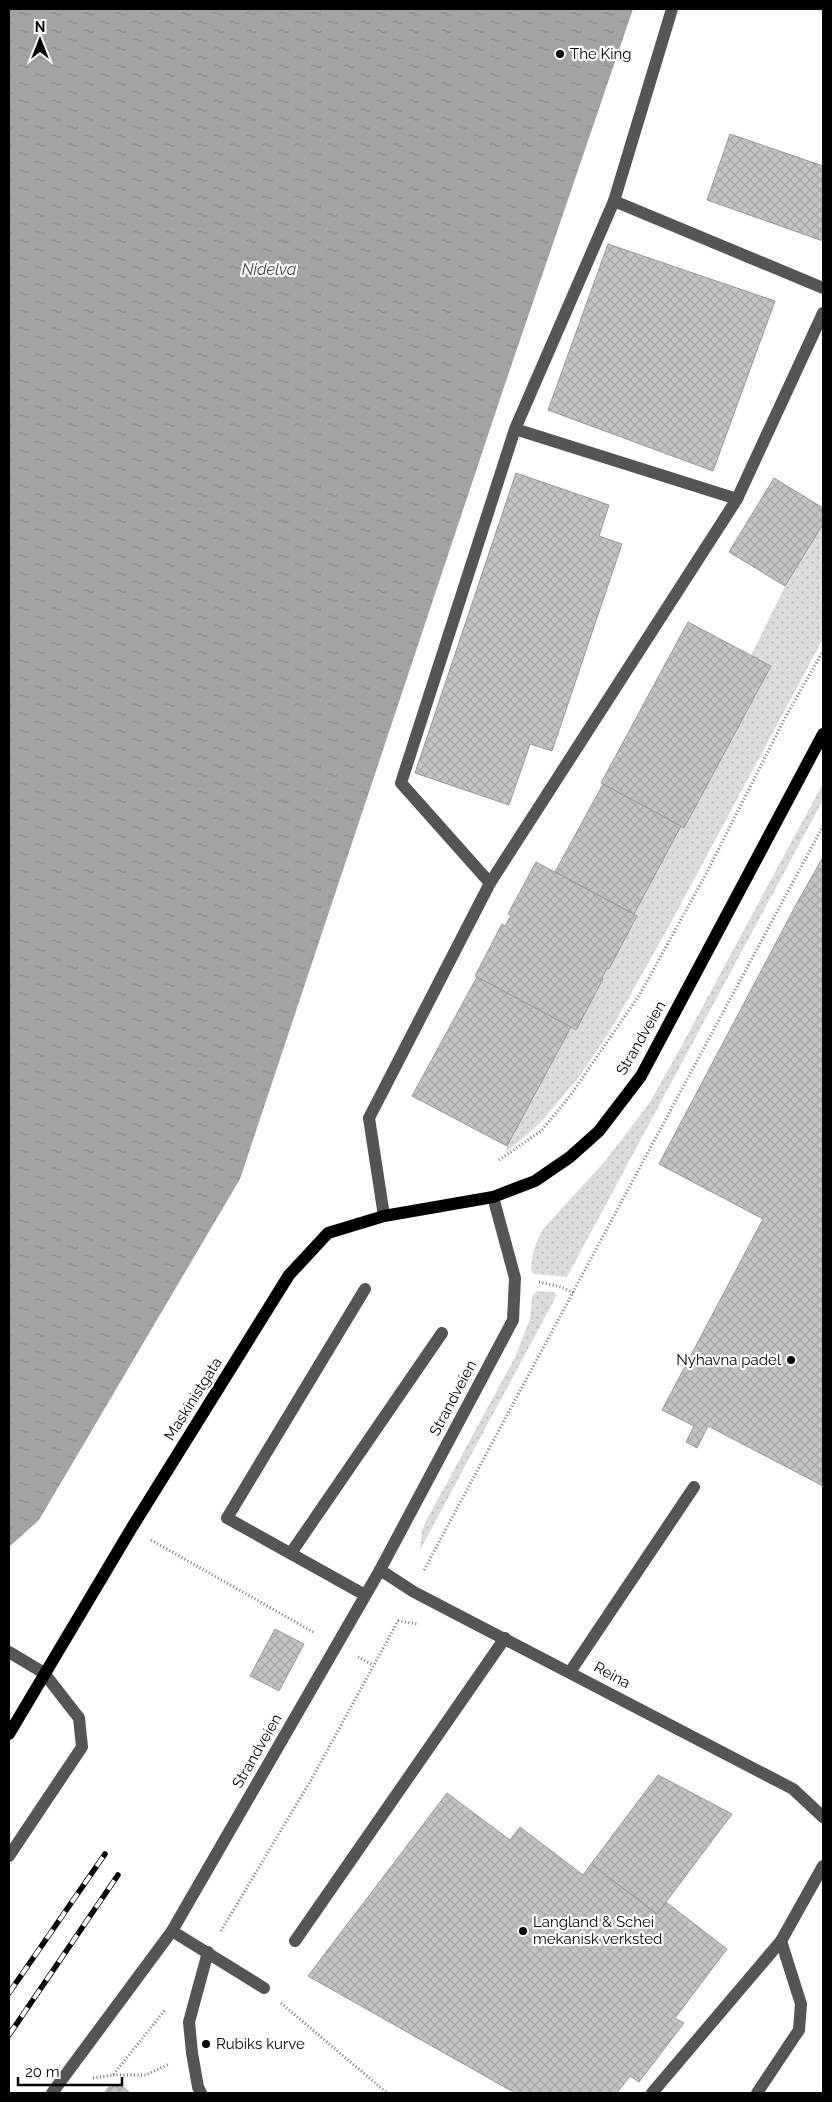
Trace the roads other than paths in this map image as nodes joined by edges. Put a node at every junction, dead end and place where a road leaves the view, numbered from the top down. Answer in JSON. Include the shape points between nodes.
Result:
{"nodes":[{"id":1,"x":672,"y":9,"type":"edge"},
{"id":2,"x":614,"y":201,"type":"junction"},
{"id":3,"x":823,"y":288,"type":"edge"},
{"id":4,"x":823,"y":313,"type":"edge"},
{"id":5,"x":516,"y":429,"type":"junction"},
{"id":6,"x":737,"y":499,"type":"junction"},
{"id":7,"x":823,"y":734,"type":"edge"},
{"id":8,"x":490,"y":883,"type":"junction"},
{"id":9,"x":493,"y":1197,"type":"junction"},
{"id":10,"x":384,"y":1216,"type":"junction"},
{"id":11,"x":364,"y":1289,"type":"dead end"},
{"id":12,"x":442,"y":1333,"type":"dead end"},
{"id":13,"x":694,"y":1486,"type":"dead end"},
{"id":14,"x":291,"y":1553,"type":"junction"},
{"id":15,"x":380,"y":1570,"type":"junction"},
{"id":16,"x":365,"y":1595,"type":"junction"},
{"id":17,"x":505,"y":1638,"type":"junction"},
{"id":18,"x":9,"y":1652,"type":"edge"},
{"id":19,"x":570,"y":1672,"type":"junction"},
{"id":20,"x":44,"y":1673,"type":"junction"},
{"id":21,"x":9,"y":1734,"type":"edge"},
{"id":22,"x":823,"y":1817,"type":"edge"},
{"id":23,"x":9,"y":1856,"type":"edge"},
{"id":24,"x":823,"y":1866,"type":"edge"},
{"id":25,"x":172,"y":1931,"type":"junction"},
{"id":26,"x":295,"y":1941,"type":"dead end"},
{"id":27,"x":781,"y":1941,"type":"junction"},
{"id":28,"x":208,"y":1952,"type":"junction"},
{"id":29,"x":264,"y":1988,"type":"road end"},
{"id":30,"x":52,"y":2093,"type":"edge"},
{"id":31,"x":201,"y":2093,"type":"edge"},
{"id":32,"x":652,"y":2093,"type":"edge"},
{"id":33,"x":757,"y":2093,"type":"edge"}],
"edges":[{"from":1,"to":2,"type":"street"},
{"from":2,"to":3,"type":"street"},
{"from":2,"to":5,"type":"street"},
{"from":4,"to":6,"type":"street"},
{"from":5,"to":6,"type":"street"},
{"from":5,"to":8,"type":"street","via":[[401,783]]},
{"from":6,"to":8,"type":"street"},
{"from":7,"to":9,"type":"main road","name":"Strandveien","via":[[640,1076],[599,1131],[570,1157],[535,1180]]},
{"from":8,"to":10,"type":"street","via":[[369,1118]]},
{"from":9,"to":10,"type":"main road","name":"Maskinistgata"},
{"from":9,"to":15,"type":"street","name":"Strandveien","via":[[515,1278],[513,1320]]},
{"from":10,"to":20,"type":"main road","name":"Maskinistgata","via":[[328,1233],[289,1275]]},
{"from":11,"to":14,"type":"street","via":[[227,1518]]},
{"from":12,"to":14,"type":"street"},
{"from":13,"to":19,"type":"street"},
{"from":14,"to":16,"type":"street"},
{"from":15,"to":16,"type":"street","name":"Strandveien"},
{"from":15,"to":17,"type":"street","name":"Reina","via":[[414,1592]]},
{"from":16,"to":25,"type":"street","name":"Strandveien"},
{"from":17,"to":19,"type":"street","name":"Reina"},
{"from":17,"to":26,"type":"street"},
{"from":18,"to":20,"type":"street"},
{"from":19,"to":22,"type":"street","name":"Reina","via":[[793,1789]]},
{"from":20,"to":21,"type":"main road","name":"Maskinistgata"},
{"from":20,"to":23,"type":"street","via":[[79,1718],[82,1747]]},
{"from":24,"to":27,"type":"street"},
{"from":25,"to":28,"type":"street"},
{"from":25,"to":30,"type":"street","name":"Strandveien"},
{"from":27,"to":32,"type":"street"},
{"from":27,"to":33,"type":"street","via":[[801,2004],[798,2030]]},
{"from":28,"to":29,"type":"street"},
{"from":28,"to":31,"type":"street","via":[[189,2022]]}]}
